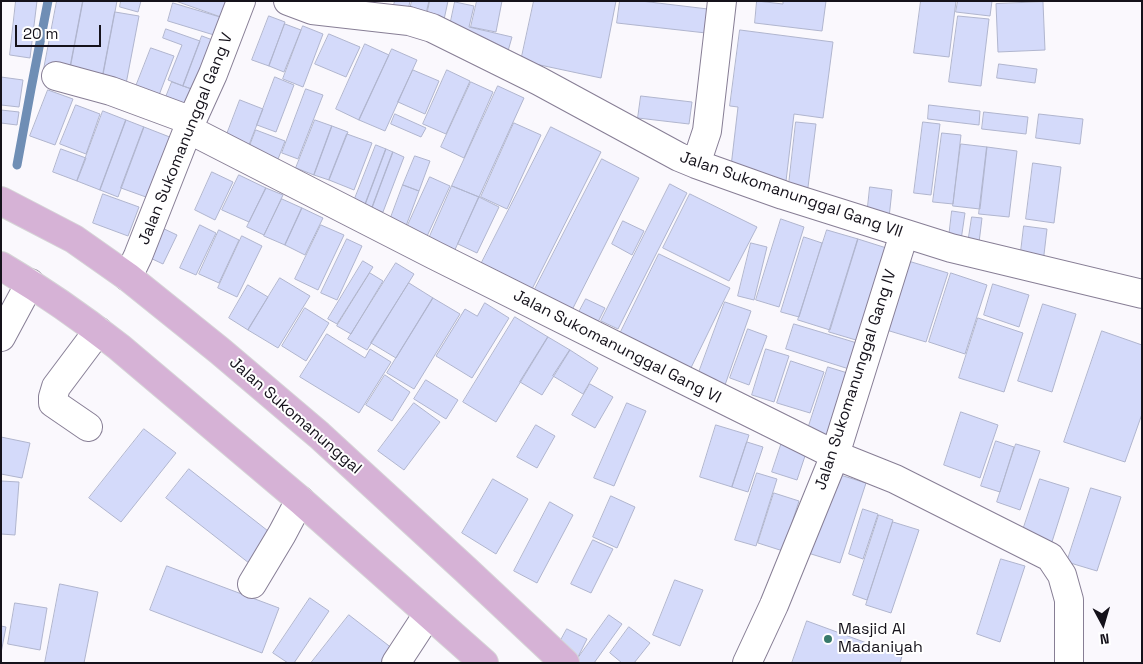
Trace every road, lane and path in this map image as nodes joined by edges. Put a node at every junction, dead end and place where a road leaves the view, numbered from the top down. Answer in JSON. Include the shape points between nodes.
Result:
{"nodes":[{"id":1,"x":241,"y":1,"type":"edge"},
{"id":2,"x":288,"y":1,"type":"edge"},
{"id":3,"x":722,"y":1,"type":"edge"},
{"id":4,"x":56,"y":76,"type":"dead end"},
{"id":5,"x":190,"y":125,"type":"junction"},
{"id":6,"x":696,"y":164,"type":"junction"},
{"id":7,"x":1,"y":201,"type":"edge"},
{"id":8,"x":904,"y":234,"type":"junction"},
{"id":9,"x":1,"y":266,"type":"edge"},
{"id":10,"x":128,"y":277,"type":"junction"},
{"id":11,"x":30,"y":283,"type":"junction"},
{"id":12,"x":1142,"y":294,"type":"edge"},
{"id":13,"x":98,"y":331,"type":"junction"},
{"id":14,"x":1,"y":337,"type":"edge"},
{"id":15,"x":88,"y":427,"type":"dead end"},
{"id":16,"x":835,"y":455,"type":"junction"},
{"id":17,"x":300,"y":500,"type":"junction"},
{"id":18,"x":252,"y":584,"type":"dead end"},
{"id":19,"x":428,"y":614,"type":"junction"},
{"id":20,"x":396,"y":663,"type":"edge"},
{"id":21,"x":484,"y":663,"type":"edge"},
{"id":22,"x":565,"y":663,"type":"edge"},
{"id":23,"x":747,"y":663,"type":"edge"},
{"id":24,"x":1069,"y":663,"type":"edge"}],
"edges":[{"from":1,"to":5,"type":"street","name":"Jalan Sukomanunggal Gang V"},
{"from":2,"to":6,"type":"street","name":"Jalan Sukomanunggal Gang VII","via":[[312,10],[409,21],[432,28]]},
{"from":3,"to":6,"type":"street","via":[[707,131]]},
{"from":4,"to":5,"type":"street","name":"Jalan Sukomanunggal Gang VI","via":[[111,91]]},
{"from":5,"to":10,"type":"street","name":"Jalan Sukomanunggal Gang V"},
{"from":5,"to":16,"type":"street","name":"Jalan Sukomanunggal Gang VI","via":[[443,259]]},
{"from":6,"to":8,"type":"street","name":"Jalan Sukomanunggal Gang VII"},
{"from":7,"to":10,"type":"main road","name":"Jalan Sukomanunggal","via":[[74,239]]},
{"from":8,"to":12,"type":"street","name":"Jalan Sukomanunggal Gang VII"},
{"from":8,"to":16,"type":"street","name":"Jalan Sukomanunggal Gang IV"},
{"from":9,"to":11,"type":"main road"},
{"from":10,"to":22,"type":"main road","name":"Jalan Sukomanunggal","via":[[319,436]]},
{"from":11,"to":13,"type":"main road"},
{"from":11,"to":14,"type":"street"},
{"from":13,"to":15,"type":"street","via":[[56,387],[53,397],[53,403]]},
{"from":13,"to":17,"type":"main road"},
{"from":16,"to":23,"type":"street","name":"Jalan Sukomanunggal Gang IV","via":[[774,606]]},
{"from":16,"to":24,"type":"street","name":"Jalan Sukomanunggal Gang VI","via":[[895,479],[1050,557],[1062,575],[1069,600]]},
{"from":17,"to":18,"type":"street"},
{"from":17,"to":19,"type":"main road"},
{"from":19,"to":20,"type":"street"},
{"from":19,"to":21,"type":"main road"}]}
